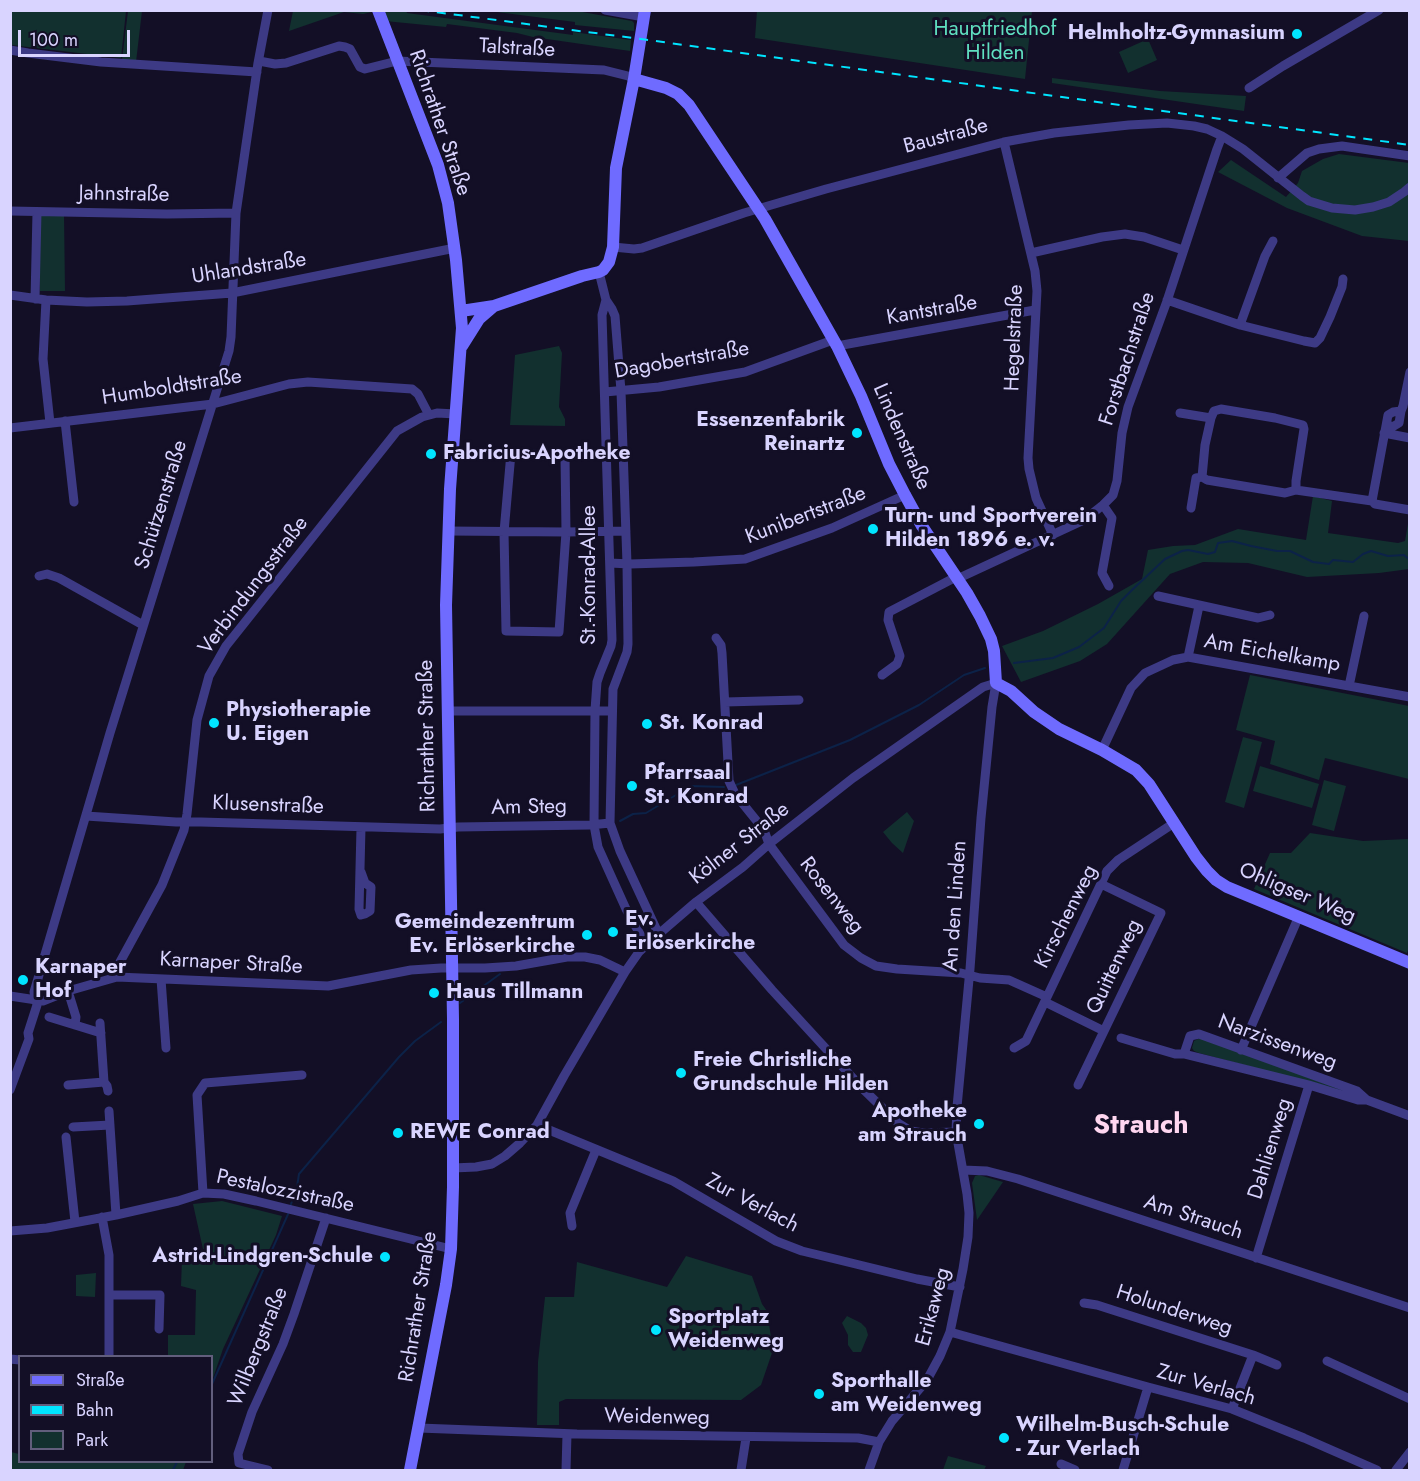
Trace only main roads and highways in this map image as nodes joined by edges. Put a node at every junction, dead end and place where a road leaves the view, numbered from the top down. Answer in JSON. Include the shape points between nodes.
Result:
{"nodes":[{"id":1,"x":378,"y":10,"type":"edge"},
{"id":2,"x":644,"y":14,"type":"edge"},
{"id":3,"x":630,"y":77,"type":"junction"},
{"id":4,"x":494,"y":306,"type":"junction"},
{"id":5,"x":461,"y":311,"type":"junction"},
{"id":6,"x":479,"y":319,"type":"junction"},
{"id":7,"x":460,"y":349,"type":"junction"},
{"id":8,"x":996,"y":683,"type":"joint"},
{"id":9,"x":1410,"y":963,"type":"edge"},
{"id":10,"x":410,"y":1470,"type":"edge"}],
"edges":[{"from":1,"to":5,"type":"main road","name":"Richrather Straße","via":[[438,165],[448,203]]},
{"from":2,"to":3,"type":"main road"},
{"from":3,"to":4,"type":"main road","via":[[615,177],[609,262],[599,272]]},
{"from":3,"to":8,"type":"main road","name":"Lindenstraße","via":[[666,88],[689,105],[765,219],[835,343],[905,495],[980,616],[991,639]]},
{"from":4,"to":5,"type":"main road"},
{"from":4,"to":6,"type":"main road"},
{"from":5,"to":6,"type":"main road","via":[[469,318]]},
{"from":5,"to":7,"type":"main road","name":"Richrather Straße"},
{"from":6,"to":7,"type":"main road"},
{"from":7,"to":10,"type":"main road","name":"Richrather Straße","via":[[446,605],[452,968],[451,1249]]},
{"from":8,"to":9,"type":"main road","name":"Ohligser Weg","via":[[1059,729],[1136,770],[1216,880]]}]}
